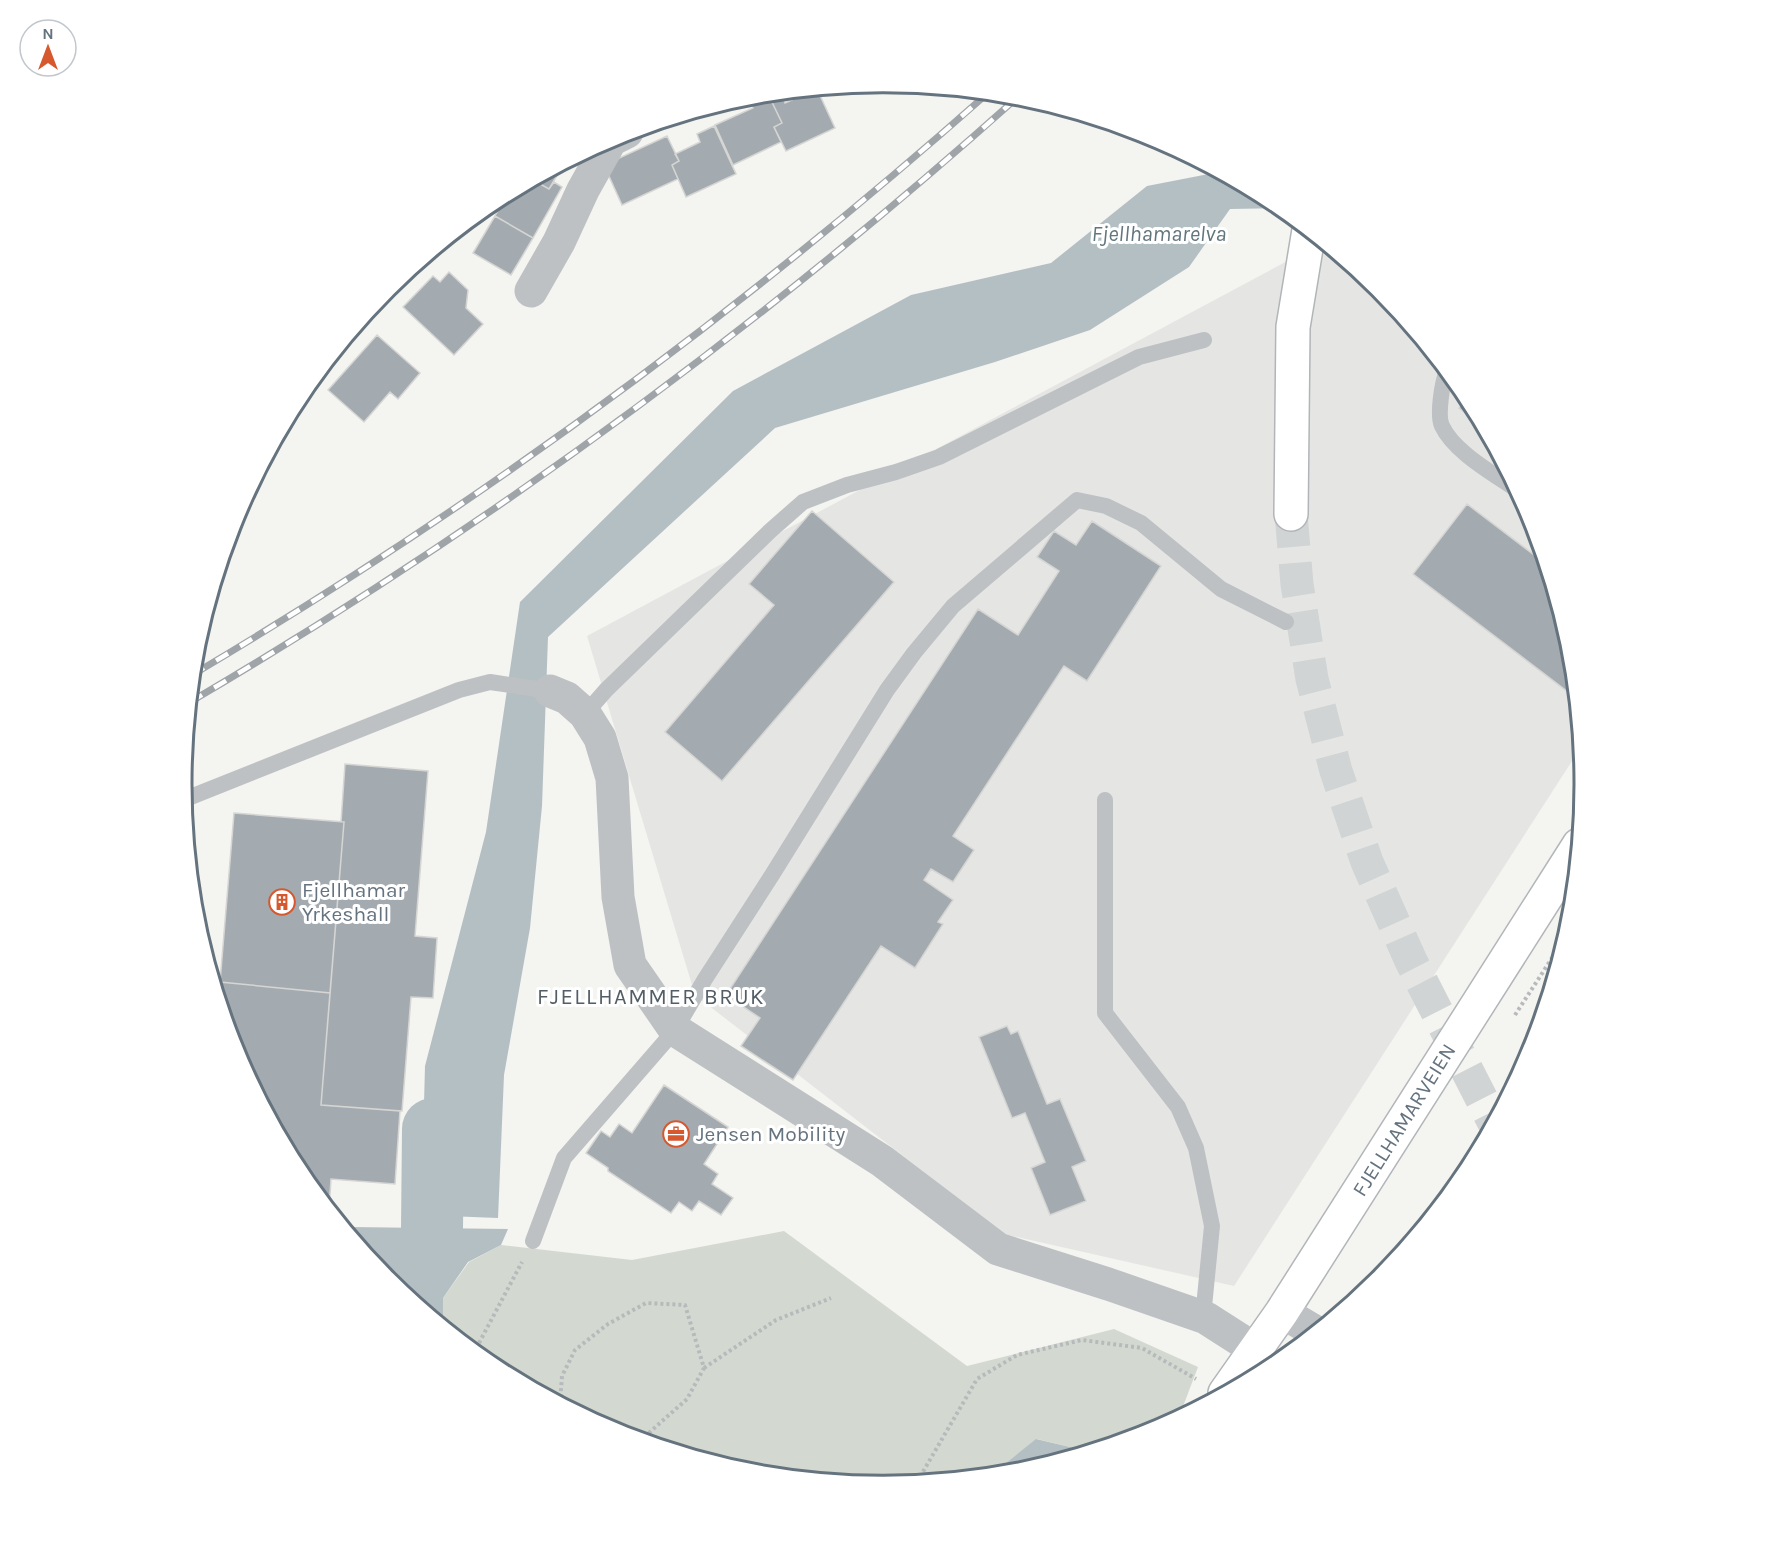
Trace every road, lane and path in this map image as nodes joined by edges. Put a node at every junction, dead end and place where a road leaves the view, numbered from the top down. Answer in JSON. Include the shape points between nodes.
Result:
{"nodes":[{"id":1,"x":604,"y":152,"type":"edge"},
{"id":2,"x":1308,"y":239,"type":"edge"},
{"id":3,"x":531,"y":291,"type":"dead end"},
{"id":4,"x":1204,"y":340,"type":"dead end"},
{"id":5,"x":1445,"y":382,"type":"edge"},
{"id":6,"x":1504,"y":481,"type":"edge"},
{"id":7,"x":1291,"y":514,"type":"tunnel mouth"},
{"id":8,"x":1286,"y":622,"type":"dead end"},
{"id":9,"x":550,"y":691,"type":"joint"},
{"id":10,"x":585,"y":714,"type":"junction"},
{"id":11,"x":192,"y":796,"type":"edge"},
{"id":12,"x":1105,"y":800,"type":"dead end"},
{"id":13,"x":1570,"y":858,"type":"edge"},
{"id":14,"x":675,"y":1030,"type":"junction"},
{"id":15,"x":533,"y":1241,"type":"joint"},
{"id":16,"x":831,"y":1298,"type":"dead end"},
{"id":17,"x":1282,"y":1312,"type":"junction"},
{"id":18,"x":1203,"y":1317,"type":"junction"},
{"id":19,"x":1309,"y":1328,"type":"edge"},
{"id":20,"x":479,"y":1344,"type":"edge"},
{"id":21,"x":1256,"y":1350,"type":"junction"},
{"id":22,"x":704,"y":1368,"type":"junction"},
{"id":23,"x":1211,"y":1387,"type":"edge"},
{"id":24,"x":561,"y":1395,"type":"edge"},
{"id":25,"x":649,"y":1433,"type":"edge"},
{"id":26,"x":922,"y":1474,"type":"edge"}],
"edges":[{"from":1,"to":3,"type":"street"},
{"from":2,"to":7,"type":"main road","via":[[1293,327]]},
{"from":4,"to":10,"type":"lane","via":[[1139,357],[939,457],[803,502]]},
{"from":5,"to":6,"type":"lane","via":[[1441,425],[1459,448]]},
{"from":8,"to":14,"type":"lane","via":[[1221,589],[1141,524],[1106,506],[1077,500],[953,606],[914,653]]},
{"from":9,"to":10,"type":"street","via":[[567,698]]},
{"from":9,"to":11,"type":"lane","via":[[490,682],[459,690]]},
{"from":10,"to":14,"type":"street","via":[[600,738],[612,778],[618,897],[630,965]]},
{"from":12,"to":18,"type":"lane","via":[[1105,1013],[1179,1107],[1196,1148],[1212,1226]]},
{"from":13,"to":17,"type":"main road","name":"FJELLHAMARVEIEN"},
{"from":14,"to":15,"type":"lane","via":[[564,1158]]},
{"from":14,"to":18,"type":"street","via":[[882,1161],[998,1249]]},
{"from":15,"to":20,"type":"path"},
{"from":16,"to":22,"type":"path","via":[[776,1320]]},
{"from":17,"to":19,"type":"street"},
{"from":17,"to":21,"type":"main road","name":"FJELLHAMARVEIEN"},
{"from":18,"to":21,"type":"street"},
{"from":21,"to":23,"type":"main road","name":"FJELLHAMARVEIEN"},
{"from":22,"to":24,"type":"path","via":[[685,1305],[646,1303],[575,1350],[562,1376]]},
{"from":22,"to":25,"type":"path","via":[[687,1399]]},
{"from":23,"to":26,"type":"path","via":[[1142,1348],[1082,1340],[1017,1355],[977,1379]]}]}
